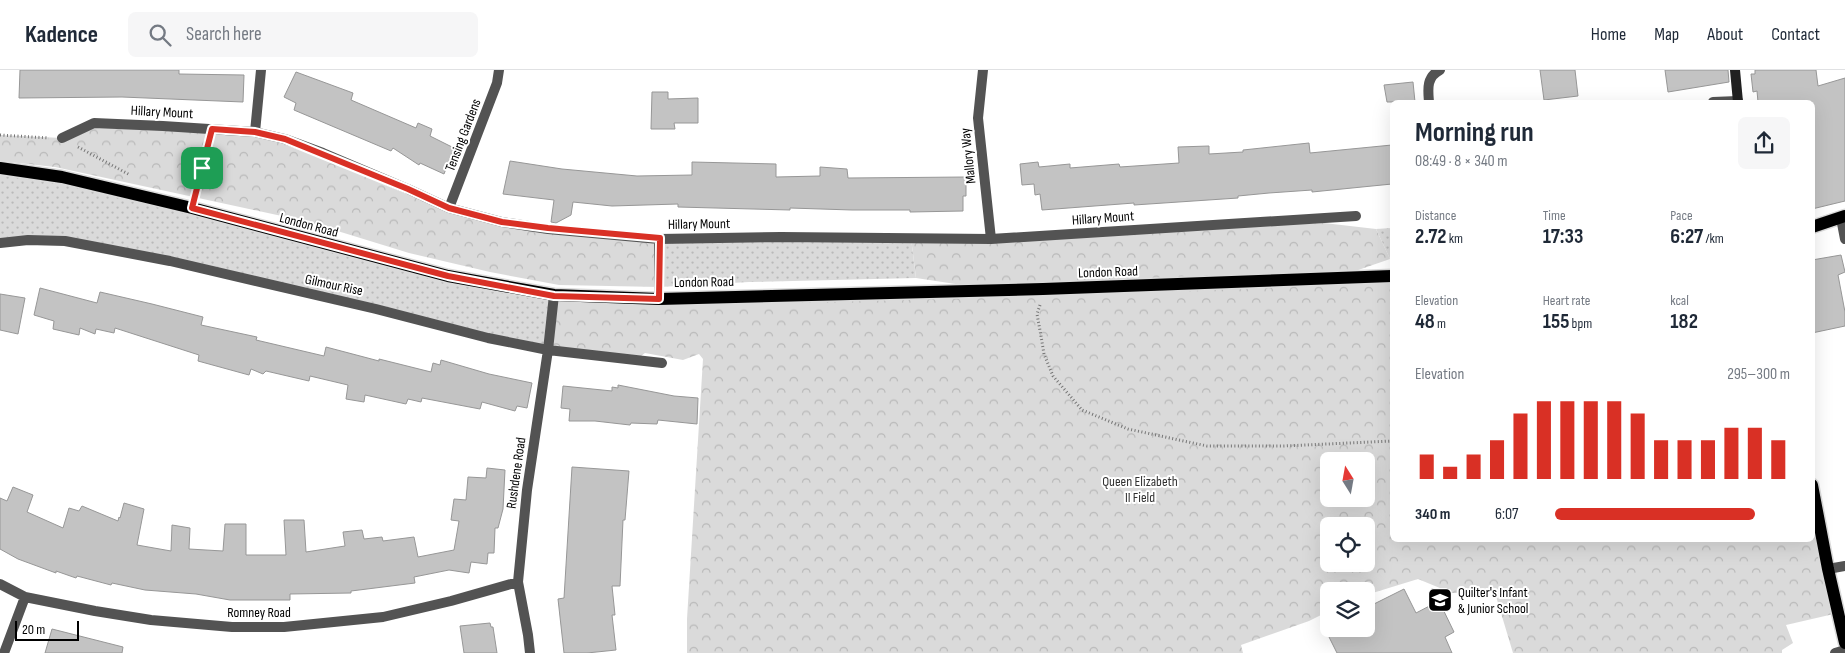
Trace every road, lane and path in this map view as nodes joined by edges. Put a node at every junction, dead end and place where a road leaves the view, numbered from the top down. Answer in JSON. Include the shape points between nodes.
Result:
{"nodes":[{"id":1,"x":260,"y":70,"type":"edge"},
{"id":2,"x":499,"y":70,"type":"edge"},
{"id":3,"x":984,"y":70,"type":"edge"},
{"id":4,"x":1440,"y":70,"type":"edge"},
{"id":5,"x":1735,"y":70,"type":"edge"},
{"id":6,"x":1430,"y":100,"type":"edge"},
{"id":7,"x":1738,"y":100,"type":"edge"},
{"id":8,"x":212,"y":129,"type":"junction"},
{"id":9,"x":255,"y":132,"type":"junction"},
{"id":10,"x":0,"y":135,"type":"edge"},
{"id":11,"x":62,"y":138,"type":"junction"},
{"id":12,"x":0,"y":168,"type":"edge"},
{"id":13,"x":132,"y":176,"type":"dead end"},
{"id":14,"x":192,"y":208,"type":"junction"},
{"id":15,"x":449,"y":208,"type":"junction"},
{"id":16,"x":1356,"y":216,"type":"dead end"},
{"id":17,"x":1843,"y":217,"type":"edge"},
{"id":18,"x":1815,"y":226,"type":"edge"},
{"id":19,"x":660,"y":238,"type":"junction"},
{"id":20,"x":991,"y":239,"type":"junction"},
{"id":21,"x":1845,"y":239,"type":"edge"},
{"id":22,"x":0,"y":243,"type":"edge"},
{"id":23,"x":1390,"y":276,"type":"edge"},
{"id":24,"x":1043,"y":289,"type":"junction"},
{"id":25,"x":554,"y":296,"type":"junction"},
{"id":26,"x":659,"y":299,"type":"junction"},
{"id":27,"x":548,"y":350,"type":"junction"},
{"id":28,"x":662,"y":363,"type":"dead end"},
{"id":29,"x":1390,"y":441,"type":"edge"},
{"id":30,"x":1815,"y":501,"type":"edge"},
{"id":31,"x":1845,"y":566,"type":"edge"},
{"id":32,"x":1828,"y":569,"type":"junction"},
{"id":33,"x":518,"y":582,"type":"junction"},
{"id":34,"x":0,"y":584,"type":"edge"},
{"id":35,"x":25,"y":597,"type":"junction"},
{"id":36,"x":1845,"y":643,"type":"edge"},
{"id":37,"x":1845,"y":650,"type":"edge"},
{"id":38,"x":4,"y":653,"type":"edge"},
{"id":39,"x":530,"y":653,"type":"edge"},
{"id":40,"x":1835,"y":653,"type":"edge"}],
"edges":[{"from":1,"to":9,"type":"street"},
{"from":2,"to":15,"type":"street","name":"Tensing Gardens","via":[[497,83]]},
{"from":3,"to":20,"type":"street","name":"Mallory Way","via":[[978,118]]},
{"from":4,"to":6,"type":"street","via":[[1434,73],[1428,84]]},
{"from":5,"to":7,"type":"main road"},
{"from":8,"to":9,"type":"street","name":"Hillary Mount"},
{"from":8,"to":11,"type":"street","name":"Hillary Mount","via":[[94,123]]},
{"from":8,"to":14,"type":"path"},
{"from":9,"to":15,"type":"street","name":"Hillary Mount","via":[[323,153]]},
{"from":10,"to":11,"type":"path"},
{"from":11,"to":13,"type":"path"},
{"from":12,"to":14,"type":"main road","name":"London Road","via":[[62,177]]},
{"from":14,"to":25,"type":"main road","name":"London Road","via":[[448,276]]},
{"from":15,"to":19,"type":"street","name":"Hillary Mount","via":[[502,222]]},
{"from":16,"to":20,"type":"street","name":"Hillary Mount"},
{"from":17,"to":18,"type":"main road"},
{"from":17,"to":21,"type":"street"},
{"from":19,"to":20,"type":"street","name":"Hillary Mount"},
{"from":19,"to":26,"type":"street"},
{"from":22,"to":27,"type":"street","name":"Gilmour Rise","via":[[65,240],[170,261]]},
{"from":23,"to":24,"type":"main road","name":"London Road"},
{"from":24,"to":26,"type":"main road","name":"London Road"},
{"from":24,"to":29,"type":"path","via":[[1037,314],[1044,354],[1053,376],[1082,410],[1128,429],[1207,446]]},
{"from":25,"to":26,"type":"main road","name":"London Road"},
{"from":25,"to":27,"type":"street","name":"Rushdene Road"},
{"from":27,"to":28,"type":"street","name":"Gilmour Rise"},
{"from":27,"to":33,"type":"street","name":"Rushdene Road","via":[[527,490]]},
{"from":30,"to":32,"type":"main road"},
{"from":31,"to":32,"type":"street"},
{"from":32,"to":36,"type":"main road"},
{"from":33,"to":35,"type":"street","name":"Romney Road","via":[[383,618],[284,627],[232,627],[151,620]]},
{"from":33,"to":39,"type":"street","name":"Rushdene Road"},
{"from":34,"to":35,"type":"street","name":"Romney Road"},
{"from":35,"to":38,"type":"street"},
{"from":37,"to":40,"type":"street"}]}
